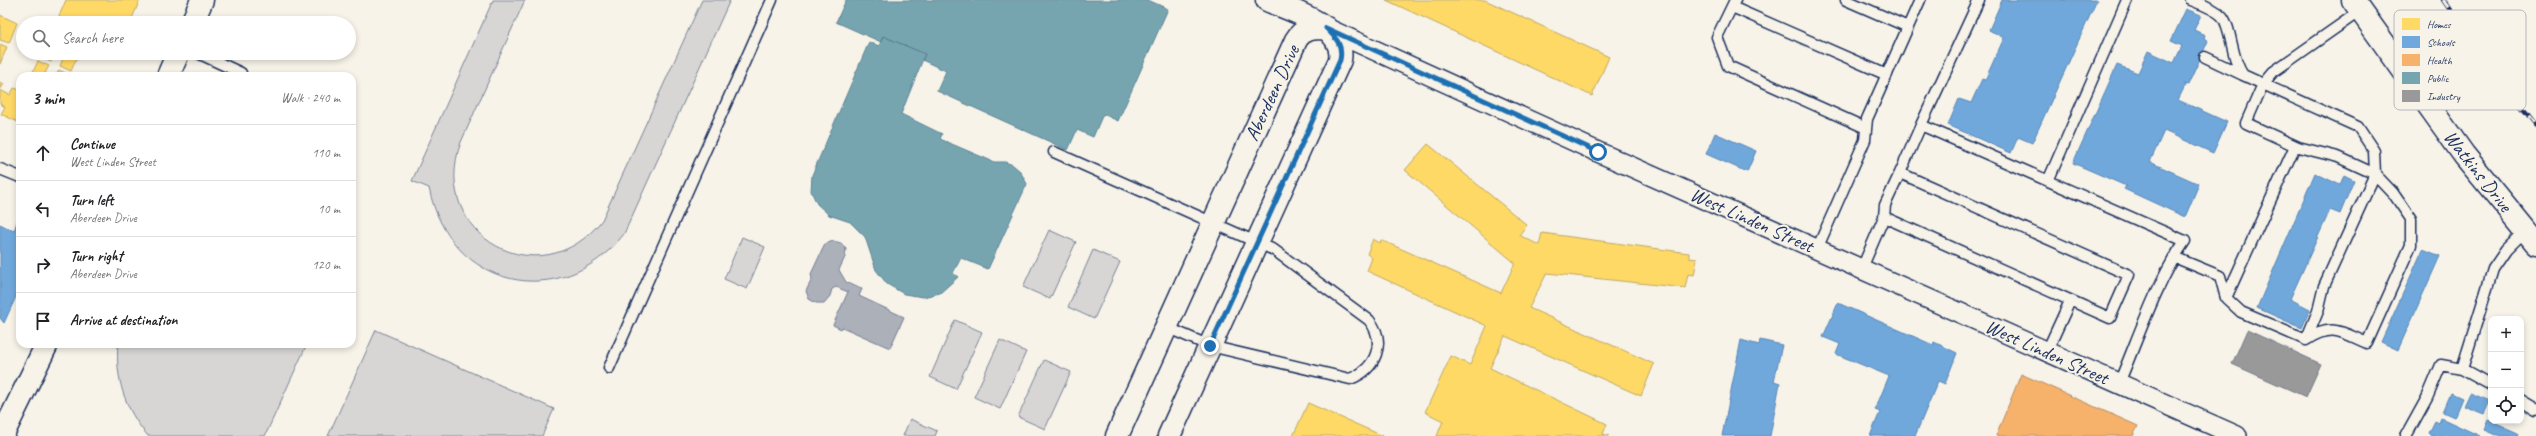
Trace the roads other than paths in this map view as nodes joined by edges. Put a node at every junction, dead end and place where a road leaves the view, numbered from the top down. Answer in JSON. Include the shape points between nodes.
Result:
{"nodes":[{"id":1,"x":202,"y":0,"type":"edge"},
{"id":2,"x":772,"y":0,"type":"edge"},
{"id":3,"x":1267,"y":0,"type":"edge"},
{"id":4,"x":1846,"y":0,"type":"edge"},
{"id":5,"x":1920,"y":0,"type":"edge"},
{"id":6,"x":1979,"y":0,"type":"edge"},
{"id":7,"x":2127,"y":0,"type":"edge"},
{"id":8,"x":2191,"y":0,"type":"edge"},
{"id":9,"x":1733,"y":3,"type":"edge"},
{"id":10,"x":2356,"y":6,"type":"edge"},
{"id":11,"x":195,"y":16,"type":"edge"},
{"id":12,"x":1908,"y":27,"type":"junction"},
{"id":13,"x":1326,"y":28,"type":"junction"},
{"id":14,"x":2205,"y":57,"type":"dead end"},
{"id":15,"x":2394,"y":58,"type":"edge"},
{"id":16,"x":175,"y":60,"type":"edge"},
{"id":17,"x":213,"y":60,"type":"edge"},
{"id":18,"x":170,"y":72,"type":"edge"},
{"id":19,"x":239,"y":72,"type":"edge"},
{"id":20,"x":1886,"y":75,"type":"junction"},
{"id":21,"x":2243,"y":75,"type":"junction"},
{"id":22,"x":2263,"y":84,"type":"junction"},
{"id":23,"x":2431,"y":110,"type":"edge"},
{"id":24,"x":1921,"y":125,"type":"junction"},
{"id":25,"x":1866,"y":128,"type":"junction"},
{"id":26,"x":2295,"y":146,"type":"junction"},
{"id":27,"x":1054,"y":152,"type":"dead end"},
{"id":28,"x":0,"y":168,"type":"edge"},
{"id":29,"x":1900,"y":173,"type":"junction"},
{"id":30,"x":2374,"y":174,"type":"junction"},
{"id":31,"x":16,"y":175,"type":"edge"},
{"id":32,"x":2048,"y":181,"type":"junction"},
{"id":33,"x":1884,"y":217,"type":"junction"},
{"id":34,"x":1213,"y":223,"type":"junction"},
{"id":35,"x":2531,"y":237,"type":"edge"},
{"id":36,"x":1258,"y":242,"type":"junction"},
{"id":37,"x":1817,"y":249,"type":"junction"},
{"id":38,"x":2174,"y":257,"type":"junction"},
{"id":39,"x":1862,"y":268,"type":"junction"},
{"id":40,"x":2226,"y":298,"type":"junction"},
{"id":41,"x":2070,"y":301,"type":"junction"},
{"id":42,"x":1166,"y":328,"type":"junction"},
{"id":43,"x":2306,"y":340,"type":"junction"},
{"id":44,"x":1210,"y":346,"type":"junction"},
{"id":45,"x":45,"y":348,"type":"edge"},
{"id":46,"x":2047,"y":351,"type":"junction"},
{"id":47,"x":609,"y":368,"type":"dead end"},
{"id":48,"x":2462,"y":369,"type":"junction"},
{"id":49,"x":2119,"y":383,"type":"junction"},
{"id":50,"x":2488,"y":383,"type":"edge"},
{"id":51,"x":2524,"y":404,"type":"edge"},
{"id":52,"x":2536,"y":410,"type":"edge"},
{"id":53,"x":2218,"y":432,"type":"edge"},
{"id":54,"x":2,"y":436,"type":"edge"},
{"id":55,"x":1118,"y":436,"type":"edge"},
{"id":56,"x":1169,"y":436,"type":"edge"},
{"id":57,"x":2237,"y":436,"type":"edge"},
{"id":58,"x":2406,"y":436,"type":"edge"}],
"edges":[{"from":1,"to":11,"type":"street"},
{"from":2,"to":47,"type":"lane"},
{"from":3,"to":13,"type":"street","name":"West Linden Street"},
{"from":4,"to":12,"type":"lane"},
{"from":5,"to":12,"type":"lane"},
{"from":6,"to":24,"type":"lane"},
{"from":7,"to":32,"type":"lane"},
{"from":8,"to":21,"type":"lane","via":[[2223,18],[2238,68]]},
{"from":9,"to":20,"type":"lane"},
{"from":9,"to":25,"type":"lane","via":[[1717,37],[1728,66]]},
{"from":10,"to":15,"type":"street","name":"Watkins Drive"},
{"from":10,"to":22,"type":"lane","via":[[2273,72]]},
{"from":12,"to":20,"type":"lane"},
{"from":13,"to":34,"type":"street","name":"Aberdeen Drive","via":[[1300,32]]},
{"from":13,"to":36,"type":"street","via":[[1338,40],[1342,50],[1340,60]]},
{"from":13,"to":37,"type":"street","name":"West Linden Street"},
{"from":14,"to":21,"type":"lane"},
{"from":16,"to":18,"type":"street"},
{"from":17,"to":19,"type":"lane"},
{"from":20,"to":25,"type":"lane"},
{"from":21,"to":22,"type":"lane"},
{"from":22,"to":26,"type":"lane","via":[[2246,123]]},
{"from":22,"to":30,"type":"lane","via":[[2358,127],[2374,151]]},
{"from":23,"to":35,"type":"street","name":"Watkins Drive","via":[[2464,155]]},
{"from":24,"to":29,"type":"lane"},
{"from":24,"to":32,"type":"lane"},
{"from":25,"to":37,"type":"lane","via":[[1865,140]]},
{"from":26,"to":30,"type":"lane","via":[[2338,157]]},
{"from":26,"to":40,"type":"lane"},
{"from":27,"to":34,"type":"lane"},
{"from":28,"to":31,"type":"lane"},
{"from":29,"to":33,"type":"lane","via":[[1885,205]]},
{"from":29,"to":41,"type":"lane","via":[[2129,275],[2110,318]]},
{"from":30,"to":43,"type":"lane","via":[[2324,286],[2318,311]]},
{"from":30,"to":43,"type":"lane","via":[[2393,193],[2411,219],[2411,245],[2367,343],[2330,330],[2320,331]]},
{"from":32,"to":38,"type":"lane","via":[[2185,241]]},
{"from":33,"to":39,"type":"lane"},
{"from":33,"to":41,"type":"lane"},
{"from":34,"to":36,"type":"lane"},
{"from":34,"to":42,"type":"street","name":"Aberdeen Drive"},
{"from":35,"to":48,"type":"lane","via":[[2506,250],[2493,268]]},
{"from":36,"to":44,"type":"street"},
{"from":36,"to":44,"type":"lane","via":[[1274,250],[1369,320],[1377,330],[1379,340],[1376,356],[1361,375],[1350,378]]},
{"from":37,"to":39,"type":"street","name":"West Linden Street"},
{"from":38,"to":40,"type":"lane","via":[[2220,276]]},
{"from":38,"to":49,"type":"lane"},
{"from":39,"to":46,"type":"street","name":"West Linden Street"},
{"from":40,"to":43,"type":"lane","via":[[2240,312]]},
{"from":41,"to":46,"type":"lane"},
{"from":42,"to":44,"type":"lane"},
{"from":42,"to":55,"type":"street","name":"Aberdeen Drive"},
{"from":44,"to":56,"type":"street"},
{"from":45,"to":54,"type":"street"},
{"from":46,"to":49,"type":"street","name":"West Linden Street"},
{"from":48,"to":50,"type":"lane"},
{"from":48,"to":58,"type":"lane","via":[[2441,365],[2427,398]]},
{"from":49,"to":53,"type":"street","name":"West Linden Street"},
{"from":51,"to":52,"type":"lane"},
{"from":53,"to":57,"type":"street","name":"West Linden Street"}]}
